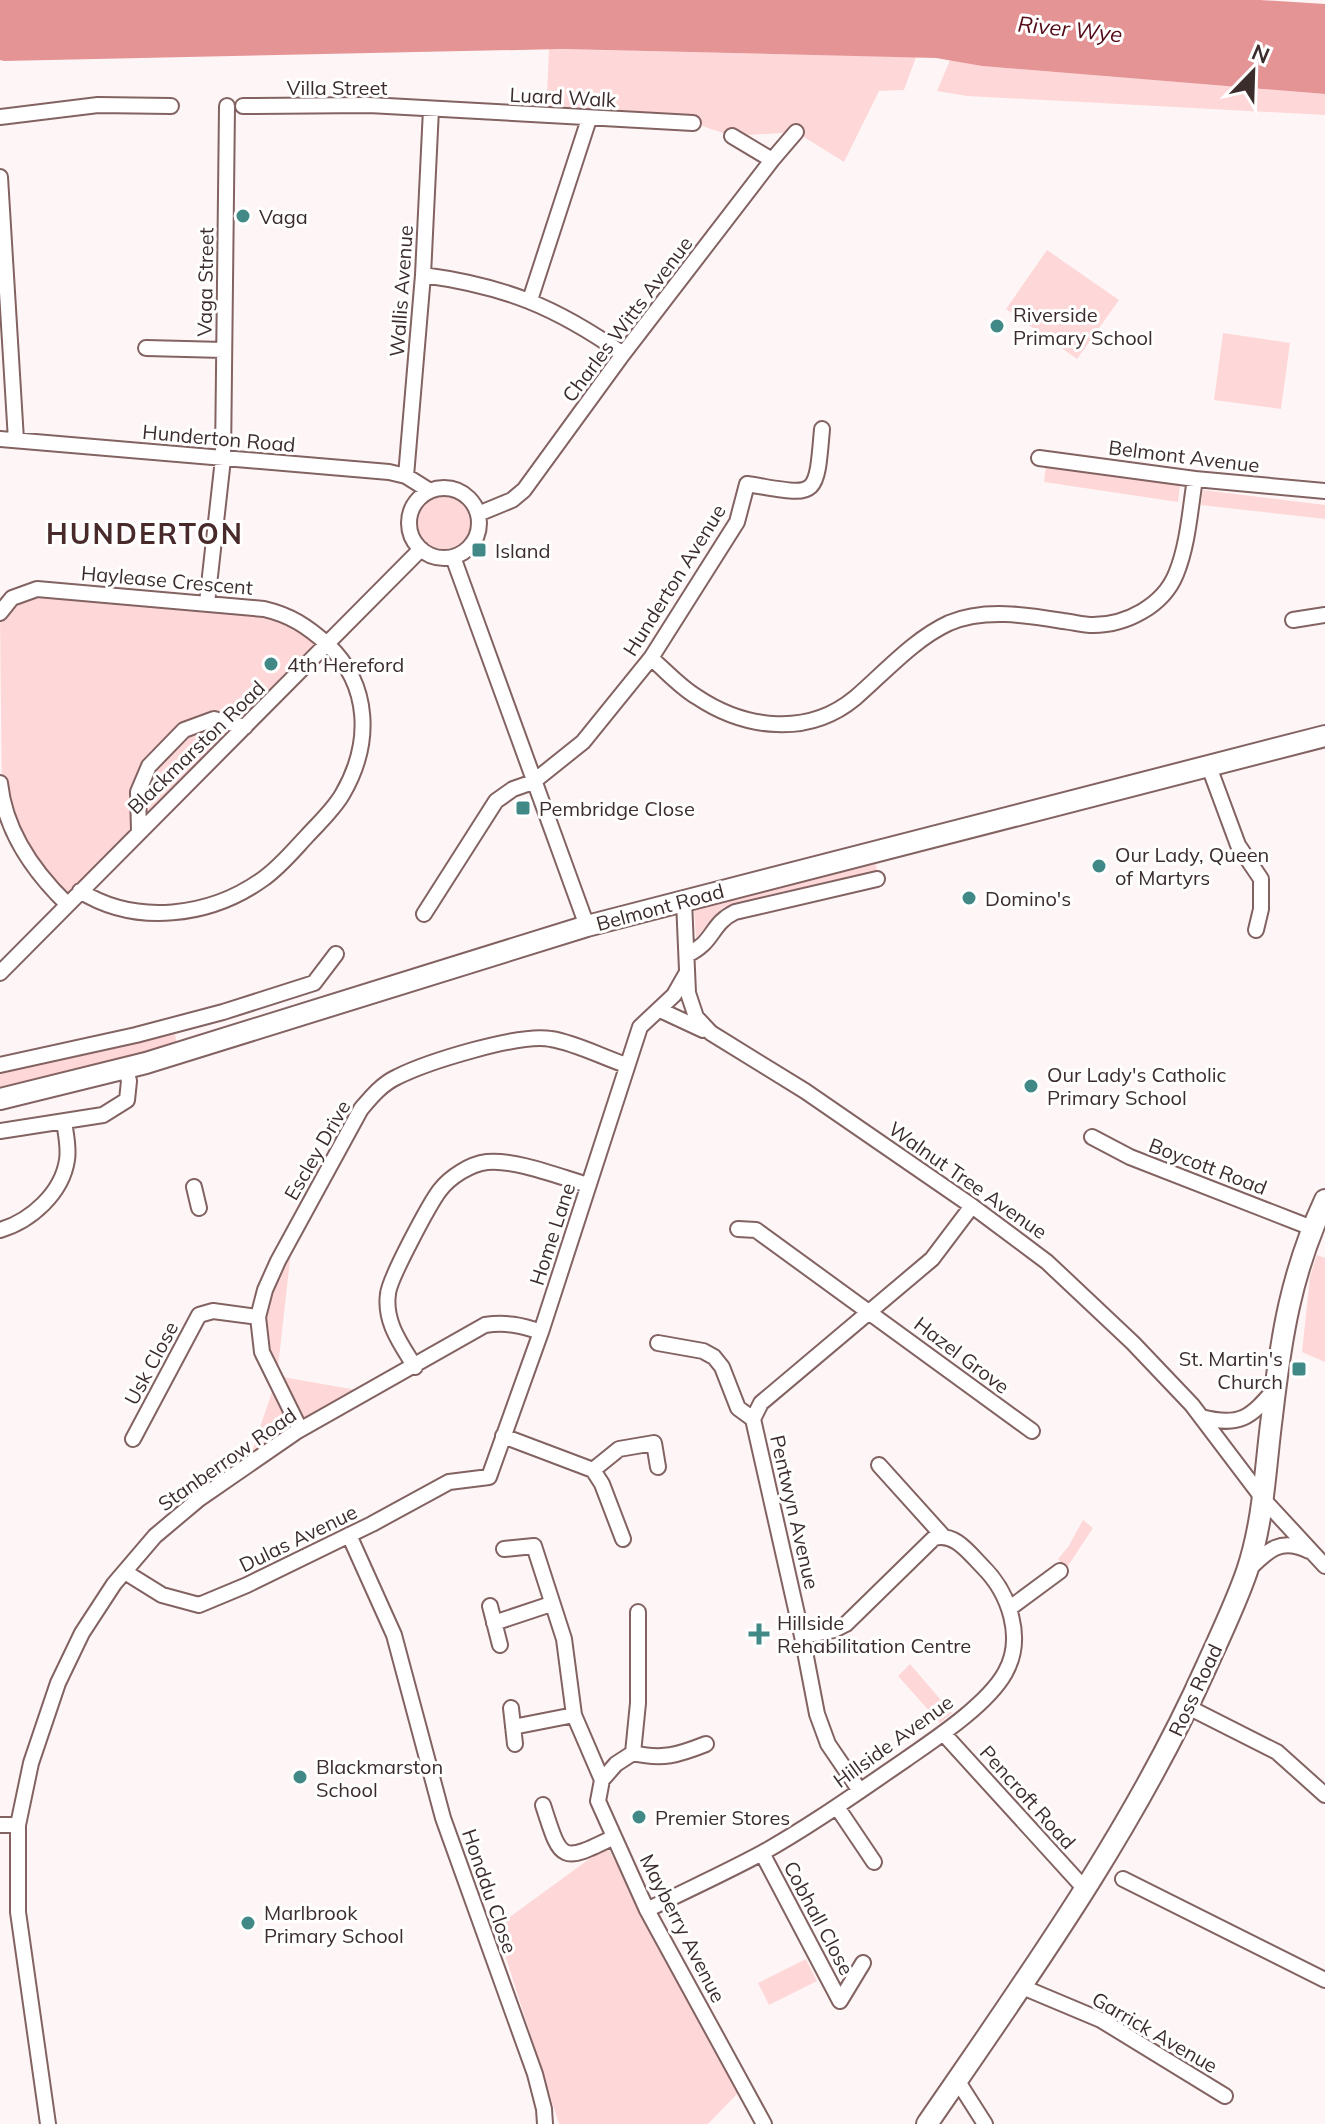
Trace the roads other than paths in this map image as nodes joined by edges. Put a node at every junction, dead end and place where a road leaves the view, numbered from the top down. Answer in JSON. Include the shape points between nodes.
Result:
{"nodes":[{"id":1,"x":171,"y":106,"type":"dead end"},
{"id":2,"x":227,"y":106,"type":"dead end"},
{"id":3,"x":243,"y":106,"type":"dead end"},
{"id":4,"x":431,"y":109,"type":"junction"},
{"id":5,"x":0,"y":117,"type":"edge"},
{"id":6,"x":589,"y":119,"type":"junction"},
{"id":7,"x":693,"y":123,"type":"dead end"},
{"id":8,"x":796,"y":132,"type":"dead end"},
{"id":9,"x":732,"y":136,"type":"dead end"},
{"id":10,"x":772,"y":160,"type":"junction"},
{"id":11,"x":0,"y":177,"type":"edge"},
{"id":12,"x":423,"y":275,"type":"junction"},
{"id":13,"x":530,"y":300,"type":"junction"},
{"id":14,"x":146,"y":348,"type":"dead end"},
{"id":15,"x":224,"y":350,"type":"junction"},
{"id":16,"x":623,"y":354,"type":"junction"},
{"id":17,"x":822,"y":429,"type":"dead end"},
{"id":18,"x":0,"y":439,"type":"edge"},
{"id":19,"x":16,"y":440,"type":"junction"},
{"id":20,"x":1039,"y":458,"type":"dead end"},
{"id":21,"x":223,"y":459,"type":"junction"},
{"id":22,"x":406,"y":476,"type":"junction"},
{"id":23,"x":1195,"y":479,"type":"junction"},
{"id":24,"x":430,"y":491,"type":"junction"},
{"id":25,"x":1325,"y":491,"type":"edge"},
{"id":26,"x":478,"y":514,"type":"junction"},
{"id":27,"x":421,"y":549,"type":"junction"},
{"id":28,"x":453,"y":557,"type":"junction"},
{"id":29,"x":207,"y":603,"type":"junction"},
{"id":30,"x":0,"y":613,"type":"edge"},
{"id":31,"x":1325,"y":615,"type":"edge"},
{"id":32,"x":1293,"y":620,"type":"dead end"},
{"id":33,"x":328,"y":645,"type":"junction"},
{"id":34,"x":651,"y":658,"type":"junction"},
{"id":35,"x":245,"y":727,"type":"junction"},
{"id":36,"x":1325,"y":736,"type":"edge"},
{"id":37,"x":1208,"y":764,"type":"junction"},
{"id":38,"x":533,"y":782,"type":"junction"},
{"id":39,"x":0,"y":783,"type":"edge"},
{"id":40,"x":139,"y":831,"type":"junction"},
{"id":41,"x":877,"y":879,"type":"dead end"},
{"id":42,"x":80,"y":891,"type":"junction"},
{"id":43,"x":684,"y":901,"type":"junction"},
{"id":44,"x":67,"y":904,"type":"junction"},
{"id":45,"x":424,"y":914,"type":"dead end"},
{"id":46,"x":587,"y":926,"type":"junction"},
{"id":47,"x":1256,"y":930,"type":"dead end"},
{"id":48,"x":336,"y":954,"type":"dead end"},
{"id":49,"x":687,"y":955,"type":"junction"},
{"id":50,"x":0,"y":973,"type":"edge"},
{"id":51,"x":687,"y":973,"type":"junction"},
{"id":52,"x":660,"y":1010,"type":"junction"},
{"id":53,"x":711,"y":1033,"type":"junction"},
{"id":54,"x":0,"y":1065,"type":"edge"},
{"id":55,"x":626,"y":1065,"type":"junction"},
{"id":56,"x":126,"y":1069,"type":"junction"},
{"id":57,"x":0,"y":1099,"type":"edge"},
{"id":58,"x":64,"y":1122,"type":"junction"},
{"id":59,"x":0,"y":1131,"type":"edge"},
{"id":60,"x":1092,"y":1137,"type":"dead end"},
{"id":61,"x":588,"y":1185,"type":"junction"},
{"id":62,"x":194,"y":1187,"type":"dead end"},
{"id":63,"x":1325,"y":1200,"type":"edge"},
{"id":64,"x":972,"y":1206,"type":"junction"},
{"id":65,"x":199,"y":1208,"type":"dead end"},
{"id":66,"x":1312,"y":1228,"type":"junction"},
{"id":67,"x":738,"y":1229,"type":"dead end"},
{"id":68,"x":0,"y":1230,"type":"edge"},
{"id":69,"x":869,"y":1311,"type":"junction"},
{"id":70,"x":258,"y":1317,"type":"junction"},
{"id":71,"x":541,"y":1332,"type":"junction"},
{"id":72,"x":658,"y":1343,"type":"dead end"},
{"id":73,"x":415,"y":1367,"type":"junction"},
{"id":74,"x":1276,"y":1388,"type":"junction"},
{"id":75,"x":1201,"y":1417,"type":"junction"},
{"id":76,"x":753,"y":1419,"type":"junction"},
{"id":77,"x":300,"y":1429,"type":"junction"},
{"id":78,"x":1032,"y":1431,"type":"dead end"},
{"id":79,"x":503,"y":1436,"type":"junction"},
{"id":80,"x":133,"y":1439,"type":"dead end"},
{"id":81,"x":879,"y":1465,"type":"dead end"},
{"id":82,"x":658,"y":1467,"type":"dead end"},
{"id":83,"x":593,"y":1470,"type":"junction"},
{"id":84,"x":489,"y":1477,"type":"joint"},
{"id":85,"x":1264,"y":1500,"type":"junction"},
{"id":86,"x":349,"y":1535,"type":"junction"},
{"id":87,"x":943,"y":1536,"type":"junction"},
{"id":88,"x":623,"y":1539,"type":"dead end"},
{"id":89,"x":504,"y":1549,"type":"dead end"},
{"id":90,"x":1313,"y":1553,"type":"junction"},
{"id":91,"x":1325,"y":1566,"type":"edge"},
{"id":92,"x":1060,"y":1571,"type":"dead end"},
{"id":93,"x":1247,"y":1571,"type":"junction"},
{"id":94,"x":125,"y":1572,"type":"junction"},
{"id":95,"x":551,"y":1604,"type":"junction"},
{"id":96,"x":490,"y":1606,"type":"dead end"},
{"id":97,"x":1010,"y":1608,"type":"junction"},
{"id":98,"x":638,"y":1612,"type":"dead end"},
{"id":99,"x":494,"y":1623,"type":"junction"},
{"id":100,"x":802,"y":1636,"type":"junction"},
{"id":101,"x":500,"y":1645,"type":"dead end"},
{"id":102,"x":1188,"y":1707,"type":"junction"},
{"id":103,"x":511,"y":1708,"type":"dead end"},
{"id":104,"x":574,"y":1715,"type":"junction"},
{"id":105,"x":513,"y":1727,"type":"junction"},
{"id":106,"x":943,"y":1733,"type":"junction"},
{"id":107,"x":515,"y":1744,"type":"dead end"},
{"id":108,"x":706,"y":1744,"type":"dead end"},
{"id":109,"x":633,"y":1753,"type":"junction"},
{"id":110,"x":602,"y":1780,"type":"junction"},
{"id":111,"x":860,"y":1791,"type":"junction"},
{"id":112,"x":1325,"y":1795,"type":"edge"},
{"id":113,"x":543,"y":1805,"type":"dead end"},
{"id":114,"x":837,"y":1807,"type":"junction"},
{"id":115,"x":0,"y":1825,"type":"edge"},
{"id":116,"x":18,"y":1825,"type":"junction"},
{"id":117,"x":614,"y":1837,"type":"junction"},
{"id":118,"x":762,"y":1853,"type":"junction"},
{"id":119,"x":874,"y":1862,"type":"dead end"},
{"id":120,"x":1123,"y":1879,"type":"dead end"},
{"id":121,"x":1084,"y":1888,"type":"junction"},
{"id":122,"x":647,"y":1910,"type":"junction"},
{"id":123,"x":863,"y":1963,"type":"dead end"},
{"id":124,"x":1325,"y":1980,"type":"edge"},
{"id":125,"x":1020,"y":1986,"type":"junction"},
{"id":126,"x":957,"y":2080,"type":"junction"},
{"id":127,"x":1225,"y":2096,"type":"dead end"},
{"id":128,"x":48,"y":2124,"type":"edge"},
{"id":129,"x":545,"y":2124,"type":"edge"},
{"id":130,"x":764,"y":2124,"type":"edge"},
{"id":131,"x":927,"y":2124,"type":"edge"},
{"id":132,"x":985,"y":2124,"type":"edge"}],
"edges":[{"from":1,"to":5,"type":"street","via":[[98,105]]},
{"from":2,"to":15,"type":"street","name":"Vaga Street"},
{"from":3,"to":4,"type":"street","name":"Villa Street"},
{"from":4,"to":6,"type":"street","name":"Luard Walk"},
{"from":4,"to":12,"type":"street","name":"Wallis Avenue"},
{"from":6,"to":7,"type":"street","name":"Luard Walk"},
{"from":6,"to":13,"type":"street"},
{"from":8,"to":10,"type":"street","name":"Charles Witts Avenue"},
{"from":9,"to":10,"type":"street"},
{"from":10,"to":16,"type":"street","name":"Charles Witts Avenue"},
{"from":11,"to":19,"type":"street"},
{"from":12,"to":13,"type":"street"},
{"from":12,"to":22,"type":"street","name":"Wallis Avenue"},
{"from":13,"to":16,"type":"street"},
{"from":14,"to":15,"type":"street"},
{"from":15,"to":21,"type":"street","name":"Vaga Street"},
{"from":16,"to":26,"type":"street","name":"Charles Witts Avenue","via":[[524,490]]},
{"from":17,"to":34,"type":"street","name":"Hunderton Avenue","via":[[816,481],[809,489],[747,484],[737,522]]},
{"from":18,"to":19,"type":"street","name":"Hunderton Road"},
{"from":19,"to":21,"type":"street","name":"Hunderton Road"},
{"from":20,"to":23,"type":"street","name":"Belmont Avenue"},
{"from":21,"to":22,"type":"street","name":"Hunderton Road"},
{"from":21,"to":29,"type":"street","name":"Vaga Street"},
{"from":22,"to":24,"type":"street","name":"Hunderton Road"},
{"from":23,"to":25,"type":"street","name":"Belmont Avenue"},
{"from":23,"to":34,"type":"street","via":[[1176,575],[1164,595],[1126,620],[1093,625],[1018,614],[950,623],[913,647],[851,701],[810,722],[775,726],[736,717],[696,697]]},
{"from":24,"to":26,"type":"street","via":[[458,491]]},
{"from":24,"to":27,"type":"street","via":[[414,504],[410,516],[409,528]]},
{"from":26,"to":28,"type":"street","via":[[473,543]]},
{"from":27,"to":28,"type":"street"},
{"from":27,"to":33,"type":"street","name":"Blackmarston Road"},
{"from":28,"to":38,"type":"street"},
{"from":29,"to":30,"type":"street","name":"Haylease Crescent","via":[[37,589],[12,598]]},
{"from":29,"to":33,"type":"street","name":"Haylease Crescent","via":[[280,613]]},
{"from":31,"to":32,"type":"street"},
{"from":33,"to":35,"type":"street","name":"Blackmarston Road"},
{"from":33,"to":42,"type":"street","name":"Haylease Crescent","via":[[349,669],[359,693],[360,752],[336,804],[280,864],[234,897],[178,912],[124,911]]},
{"from":34,"to":38,"type":"street","name":"Hunderton Avenue","via":[[583,742]]},
{"from":35,"to":40,"type":"street","name":"Blackmarston Road"},
{"from":35,"to":40,"type":"street","via":[[214,719],[184,730],[149,766],[138,792]]},
{"from":36,"to":37,"type":"highway","name":"Belmont Road"},
{"from":37,"to":43,"type":"highway","name":"Belmont Road"},
{"from":37,"to":47,"type":"street","via":[[1238,845],[1261,879]]},
{"from":38,"to":45,"type":"street","via":[[496,801]]},
{"from":38,"to":46,"type":"street"},
{"from":39,"to":44,"type":"street","via":[[14,837],[45,883]]},
{"from":40,"to":42,"type":"street","name":"Blackmarston Road"},
{"from":41,"to":49,"type":"street","via":[[735,912],[717,924],[709,941]]},
{"from":42,"to":44,"type":"street","name":"Blackmarston Road"},
{"from":43,"to":46,"type":"highway","name":"Belmont Road"},
{"from":43,"to":49,"type":"street","name":"Walnut Tree Avenue"},
{"from":44,"to":50,"type":"street","name":"Blackmarston Road"},
{"from":46,"to":56,"type":"highway","name":"Belmont Road"},
{"from":48,"to":54,"type":"street","via":[[314,983],[136,1035]]},
{"from":49,"to":51,"type":"street","name":"Walnut Tree Avenue"},
{"from":51,"to":52,"type":"street","name":"Home Lane"},
{"from":51,"to":53,"type":"street","name":"Walnut Tree Avenue","via":[[696,1017]]},
{"from":52,"to":53,"type":"street"},
{"from":52,"to":55,"type":"street","name":"Home Lane","via":[[640,1027]]},
{"from":53,"to":64,"type":"street","name":"Walnut Tree Avenue"},
{"from":55,"to":61,"type":"street","name":"Home Lane"},
{"from":55,"to":70,"type":"street","name":"Escley Drive","via":[[533,1037],[396,1077],[361,1109],[278,1261]]},
{"from":56,"to":57,"type":"highway","name":"Belmont Road"},
{"from":56,"to":58,"type":"street","via":[[127,1100],[103,1115]]},
{"from":58,"to":59,"type":"street"},
{"from":58,"to":68,"type":"street","via":[[67,1164],[55,1189],[23,1221]]},
{"from":60,"to":66,"type":"street","name":"Boycott Road"},
{"from":61,"to":71,"type":"street","name":"Home Lane"},
{"from":61,"to":73,"type":"street","via":[[487,1162],[461,1172],[440,1190],[388,1293],[393,1330]]},
{"from":62,"to":65,"type":"street"},
{"from":63,"to":66,"type":"highway","name":"Ross Road"},
{"from":64,"to":69,"type":"street","via":[[932,1259]]},
{"from":64,"to":75,"type":"street","name":"Walnut Tree Avenue","via":[[1075,1286]]},
{"from":66,"to":74,"type":"highway","name":"Ross Road","via":[[1289,1297]]},
{"from":67,"to":69,"type":"street","name":"Hazel Grove","via":[[756,1230]]},
{"from":69,"to":76,"type":"street","via":[[761,1403]]},
{"from":69,"to":78,"type":"street","name":"Hazel Grove"},
{"from":70,"to":77,"type":"street","name":"Escley Drive","via":[[262,1352]]},
{"from":70,"to":80,"type":"street","name":"Usk Close","via":[[213,1311],[199,1315]]},
{"from":71,"to":73,"type":"street","name":"Stanberrow Road","via":[[518,1324],[485,1325]]},
{"from":71,"to":79,"type":"street","name":"Home Lane"},
{"from":72,"to":76,"type":"street","via":[[714,1357],[738,1408]]},
{"from":73,"to":77,"type":"street","name":"Stanberrow Road"},
{"from":74,"to":75,"type":"street","via":[[1243,1419],[1224,1423]]},
{"from":74,"to":85,"type":"highway","name":"Ross Road"},
{"from":75,"to":85,"type":"street","name":"Walnut Tree Avenue"},
{"from":76,"to":100,"type":"street","name":"Pentwyn Avenue"},
{"from":77,"to":94,"type":"street","name":"Stanberrow Road","via":[[199,1499],[155,1536]]},
{"from":79,"to":83,"type":"street"},
{"from":79,"to":84,"type":"street","name":"Home Lane"},
{"from":81,"to":87,"type":"street","name":"Hillside Avenue"},
{"from":82,"to":83,"type":"street","via":[[654,1443],[619,1449]]},
{"from":83,"to":88,"type":"street"},
{"from":84,"to":86,"type":"street","name":"Dulas Avenue","via":[[449,1482]]},
{"from":85,"to":90,"type":"street","name":"Walnut Tree Avenue"},
{"from":85,"to":93,"type":"highway","name":"Ross Road"},
{"from":86,"to":94,"type":"street","name":"Dulas Avenue","via":[[199,1605],[162,1595]]},
{"from":86,"to":129,"type":"street","name":"Honddu Close","via":[[394,1635],[443,1818],[535,2074]]},
{"from":87,"to":97,"type":"street","name":"Hillside Avenue","via":[[954,1538],[986,1570]]},
{"from":87,"to":100,"type":"street","via":[[934,1538],[846,1624]]},
{"from":89,"to":95,"type":"street","name":"Mayberry Avenue","via":[[534,1546]]},
{"from":90,"to":91,"type":"street","name":"Walnut Tree Avenue"},
{"from":90,"to":93,"type":"street","via":[[1296,1545],[1278,1546]]},
{"from":92,"to":97,"type":"street"},
{"from":93,"to":102,"type":"highway","name":"Ross Road"},
{"from":94,"to":116,"type":"street","name":"Stanberrow Road","via":[[82,1633],[58,1683],[31,1763]]},
{"from":95,"to":99,"type":"street"},
{"from":95,"to":104,"type":"street","name":"Mayberry Avenue","via":[[564,1639]]},
{"from":96,"to":99,"type":"street"},
{"from":97,"to":106,"type":"street","name":"Hillside Avenue","via":[[1014,1633],[1006,1672]]},
{"from":98,"to":109,"type":"street"},
{"from":99,"to":101,"type":"street"},
{"from":100,"to":111,"type":"street","name":"Pentwyn Avenue","via":[[821,1729]]},
{"from":102,"to":112,"type":"street","via":[[1277,1752]]},
{"from":102,"to":121,"type":"highway","name":"Ross Road"},
{"from":103,"to":105,"type":"street"},
{"from":104,"to":105,"type":"street"},
{"from":104,"to":110,"type":"street","name":"Mayberry Avenue"},
{"from":105,"to":107,"type":"street"},
{"from":106,"to":111,"type":"street","name":"Hillside Avenue"},
{"from":106,"to":121,"type":"street","name":"Pencroft Road"},
{"from":108,"to":109,"type":"street","via":[[676,1756]]},
{"from":109,"to":110,"type":"street"},
{"from":110,"to":117,"type":"street","name":"Mayberry Avenue","via":[[598,1801]]},
{"from":111,"to":114,"type":"street","name":"Hillside Avenue"},
{"from":113,"to":117,"type":"street","via":[[556,1846],[563,1852],[572,1855]]},
{"from":114,"to":118,"type":"street","name":"Hillside Avenue"},
{"from":114,"to":119,"type":"street"},
{"from":115,"to":116,"type":"street"},
{"from":116,"to":128,"type":"street","name":"Stanberrow Road","via":[[18,1912]]},
{"from":117,"to":122,"type":"street","name":"Mayberry Avenue"},
{"from":118,"to":122,"type":"street","name":"Hillside Avenue"},
{"from":118,"to":123,"type":"street","name":"Cobhall Close","via":[[840,2001]]},
{"from":120,"to":124,"type":"street"},
{"from":121,"to":125,"type":"highway","name":"Ross Road"},
{"from":122,"to":130,"type":"street","name":"Mayberry Avenue"},
{"from":125,"to":126,"type":"highway","name":"Ross Road"},
{"from":125,"to":127,"type":"street","name":"Garrick Avenue","via":[[1120,2030]]},
{"from":126,"to":131,"type":"highway","name":"Ross Road"},
{"from":126,"to":132,"type":"street"}]}
